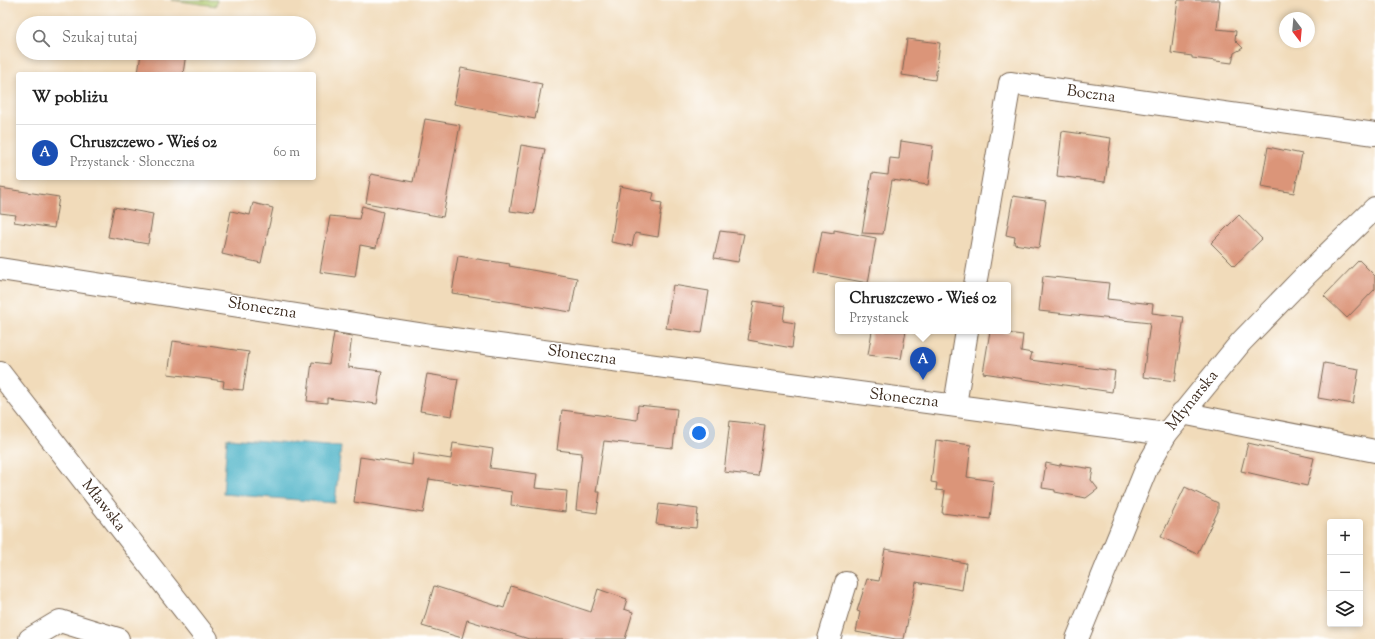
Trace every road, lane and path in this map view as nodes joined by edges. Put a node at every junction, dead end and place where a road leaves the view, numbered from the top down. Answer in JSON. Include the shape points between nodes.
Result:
{"nodes":[{"id":1,"x":1375,"y":134,"type":"edge"},
{"id":2,"x":1375,"y":208,"type":"edge"},
{"id":3,"x":0,"y":269,"type":"edge"},
{"id":4,"x":976,"y":282,"type":"edge"},
{"id":5,"x":967,"y":334,"type":"edge"},
{"id":6,"x":0,"y":373,"type":"edge"},
{"id":7,"x":955,"y":405,"type":"junction"},
{"id":8,"x":1182,"y":413,"type":"junction"},
{"id":9,"x":1166,"y":434,"type":"junction"},
{"id":10,"x":1375,"y":451,"type":"edge"},
{"id":11,"x":846,"y":583,"type":"dead end"},
{"id":12,"x":30,"y":639,"type":"edge"},
{"id":13,"x":118,"y":639,"type":"edge"},
{"id":14,"x":207,"y":639,"type":"edge"},
{"id":15,"x":829,"y":639,"type":"edge"},
{"id":16,"x":1077,"y":639,"type":"edge"}],
"edges":[{"from":1,"to":4,"type":"street","name":"Boczna","via":[[1010,83]]},
{"from":2,"to":8,"type":"street","name":"Młynarska","via":[[1241,342]]},
{"from":3,"to":7,"type":"street","name":"Słoneczna","via":[[432,336]]},
{"from":5,"to":7,"type":"street"},
{"from":6,"to":14,"type":"street","name":"Mławska"},
{"from":7,"to":9,"type":"street","name":"Słoneczna"},
{"from":8,"to":9,"type":"street","name":"Młynarska"},
{"from":8,"to":10,"type":"street"},
{"from":9,"to":16,"type":"street","name":"Młynarska","via":[[1147,467]]},
{"from":11,"to":15,"type":"street"},
{"from":12,"to":13,"type":"street","via":[[60,621]]}]}
